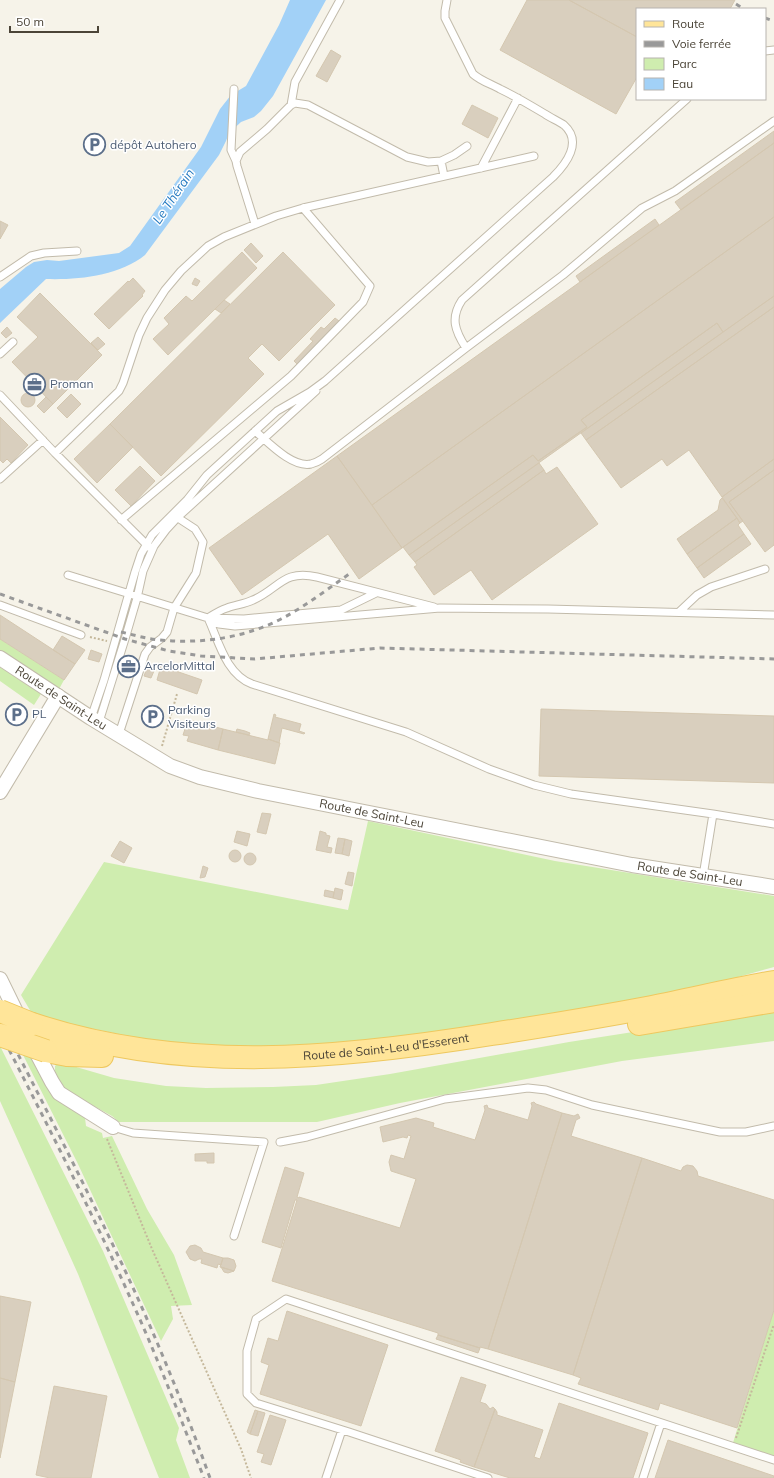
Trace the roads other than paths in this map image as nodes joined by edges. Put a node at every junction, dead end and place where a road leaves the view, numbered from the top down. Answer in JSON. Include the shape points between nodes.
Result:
{"nodes":[{"id":1,"x":340,"y":0,"type":"edge"},
{"id":2,"x":447,"y":0,"type":"edge"},
{"id":3,"x":234,"y":89,"type":"dead end"},
{"id":4,"x":518,"y":98,"type":"junction"},
{"id":5,"x":686,"y":100,"type":"edge"},
{"id":6,"x":291,"y":105,"type":"junction"},
{"id":7,"x":774,"y":121,"type":"edge"},
{"id":8,"x":466,"y":146,"type":"dead end"},
{"id":9,"x":534,"y":156,"type":"dead end"},
{"id":10,"x":236,"y":161,"type":"junction"},
{"id":11,"x":441,"y":161,"type":"junction"},
{"id":12,"x":481,"y":168,"type":"junction"},
{"id":13,"x":444,"y":176,"type":"junction"},
{"id":14,"x":303,"y":208,"type":"junction"},
{"id":15,"x":255,"y":224,"type":"junction"},
{"id":16,"x":76,"y":251,"type":"dead end"},
{"id":17,"x":0,"y":277,"type":"edge"},
{"id":18,"x":13,"y":342,"type":"dead end"},
{"id":19,"x":466,"y":348,"type":"junction"},
{"id":20,"x":0,"y":354,"type":"edge"},
{"id":21,"x":325,"y":381,"type":"junction"},
{"id":22,"x":0,"y":395,"type":"edge"},
{"id":23,"x":255,"y":431,"type":"junction"},
{"id":24,"x":265,"y":439,"type":"junction"},
{"id":25,"x":43,"y":440,"type":"junction"},
{"id":26,"x":55,"y":453,"type":"junction"},
{"id":27,"x":0,"y":479,"type":"edge"},
{"id":28,"x":175,"y":516,"type":"junction"},
{"id":29,"x":121,"y":520,"type":"junction"},
{"id":30,"x":149,"y":547,"type":"junction"},
{"id":31,"x":765,"y":569,"type":"dead end"},
{"id":32,"x":68,"y":575,"type":"dead end"},
{"id":33,"x":376,"y":593,"type":"junction"},
{"id":34,"x":128,"y":595,"type":"junction"},
{"id":35,"x":137,"y":598,"type":"junction"},
{"id":36,"x":0,"y":605,"type":"edge"},
{"id":37,"x":174,"y":608,"type":"junction"},
{"id":38,"x":440,"y":608,"type":"junction"},
{"id":39,"x":679,"y":612,"type":"junction"},
{"id":40,"x":774,"y":615,"type":"edge"},
{"id":41,"x":208,"y":618,"type":"junction"},
{"id":42,"x":81,"y":635,"type":"road end"},
{"id":43,"x":0,"y":658,"type":"edge"},
{"id":44,"x":58,"y":696,"type":"junction"},
{"id":45,"x":95,"y":720,"type":"junction"},
{"id":46,"x":119,"y":734,"type":"junction"},
{"id":47,"x":0,"y":792,"type":"edge"},
{"id":48,"x":713,"y":814,"type":"junction"},
{"id":49,"x":774,"y":824,"type":"edge"},
{"id":50,"x":703,"y":876,"type":"junction"},
{"id":51,"x":774,"y":887,"type":"edge"},
{"id":52,"x":0,"y":979,"type":"edge"},
{"id":53,"x":774,"y":982,"type":"edge"},
{"id":54,"x":774,"y":1001,"type":"edge"},
{"id":55,"x":0,"y":1011,"type":"edge"},
{"id":56,"x":0,"y":1024,"type":"edge"},
{"id":57,"x":0,"y":1035,"type":"edge"},
{"id":58,"x":39,"y":1037,"type":"junction"},
{"id":59,"x":109,"y":1125,"type":"joint"},
{"id":60,"x":774,"y":1126,"type":"edge"},
{"id":61,"x":280,"y":1142,"type":"dead end"},
{"id":62,"x":234,"y":1236,"type":"dead end"},
{"id":63,"x":661,"y":1423,"type":"junction"},
{"id":64,"x":342,"y":1430,"type":"junction"},
{"id":65,"x":774,"y":1460,"type":"edge"},
{"id":66,"x":326,"y":1478,"type":"edge"},
{"id":67,"x":488,"y":1478,"type":"edge"},
{"id":68,"x":643,"y":1478,"type":"edge"}],
"edges":[{"from":1,"to":6,"type":"lane","via":[[295,82]]},
{"from":2,"to":4,"type":"lane","via":[[445,18],[473,74]]},
{"from":3,"to":10,"type":"lane","via":[[231,150]]},
{"from":4,"to":12,"type":"lane"},
{"from":4,"to":21,"type":"lane","via":[[568,130],[572,146],[565,164]]},
{"from":5,"to":19,"type":"lane","via":[[462,300],[455,322]]},
{"from":6,"to":10,"type":"lane","via":[[244,148]]},
{"from":6,"to":11,"type":"lane","via":[[299,102],[308,106],[407,157],[428,162]]},
{"from":7,"to":19,"type":"lane","via":[[675,191],[642,208],[563,276]]},
{"from":8,"to":11,"type":"lane","via":[[454,156]]},
{"from":9,"to":12,"type":"lane"},
{"from":10,"to":15,"type":"lane"},
{"from":11,"to":13,"type":"lane"},
{"from":12,"to":13,"type":"lane"},
{"from":13,"to":14,"type":"lane"},
{"from":14,"to":15,"type":"lane"},
{"from":14,"to":29,"type":"lane","via":[[370,286],[364,302],[291,376]]},
{"from":15,"to":26,"type":"lane","via":[[212,243],[172,281],[143,326],[121,388]]},
{"from":16,"to":17,"type":"lane","via":[[31,256]]},
{"from":18,"to":20,"type":"lane"},
{"from":19,"to":24,"type":"lane","via":[[317,462],[299,463],[288,458]]},
{"from":21,"to":23,"type":"lane","via":[[278,411]]},
{"from":21,"to":24,"type":"lane"},
{"from":22,"to":25,"type":"lane"},
{"from":23,"to":24,"type":"lane"},
{"from":23,"to":28,"type":"lane","via":[[212,470]]},
{"from":24,"to":28,"type":"lane"},
{"from":25,"to":26,"type":"lane"},
{"from":25,"to":27,"type":"lane"},
{"from":26,"to":29,"type":"lane"},
{"from":28,"to":30,"type":"lane","via":[[166,530]]},
{"from":28,"to":37,"type":"lane","via":[[194,529],[203,542],[196,573]]},
{"from":29,"to":30,"type":"lane"},
{"from":30,"to":34,"type":"lane","via":[[139,559]]},
{"from":30,"to":35,"type":"lane"},
{"from":31,"to":39,"type":"lane","via":[[707,588]]},
{"from":32,"to":34,"type":"lane"},
{"from":33,"to":38,"type":"lane"},
{"from":33,"to":41,"type":"lane","via":[[341,610],[244,619]]},
{"from":33,"to":41,"type":"lane","via":[[300,575],[283,580],[252,601],[226,608]]},
{"from":34,"to":35,"type":"lane"},
{"from":34,"to":45,"type":"lane"},
{"from":35,"to":37,"type":"lane"},
{"from":35,"to":45,"type":"lane","via":[[117,667]]},
{"from":36,"to":42,"type":"lane"},
{"from":37,"to":41,"type":"lane"},
{"from":37,"to":46,"type":"lane","via":[[167,632],[145,654]]},
{"from":38,"to":39,"type":"lane"},
{"from":38,"to":41,"type":"lane","via":[[235,626],[219,624]]},
{"from":39,"to":40,"type":"lane"},
{"from":41,"to":48,"type":"lane","via":[[231,668],[240,678],[252,684],[406,732],[489,769],[534,785],[571,794]]},
{"from":43,"to":44,"type":"street","name":"Route de Saint-Leu"},
{"from":44,"to":45,"type":"street","name":"Route de Saint-Leu"},
{"from":44,"to":47,"type":"street"},
{"from":45,"to":46,"type":"street","name":"Route de Saint-Leu"},
{"from":46,"to":50,"type":"street","name":"Route de Saint-Leu","via":[[177,769],[252,790],[616,862]]},
{"from":48,"to":49,"type":"lane"},
{"from":48,"to":50,"type":"lane"},
{"from":50,"to":51,"type":"street","name":"Route de Saint-Leu"},
{"from":52,"to":59,"type":"street","via":[[55,1088]]},
{"from":53,"to":58,"type":"main road","name":"Route de Saint-Leu d'Esserent","via":[[644,1008],[470,1038],[381,1050],[302,1056],[233,1057],[162,1053],[94,1041]]},
{"from":54,"to":58,"type":"main road","name":"Route de Saint-Leu d'Esserent","via":[[434,1058],[291,1070],[212,1069],[141,1063],[102,1056]]},
{"from":55,"to":58,"type":"main road","name":"Route de Saint-Leu d'Esserent","bridge":true},
{"from":56,"to":58,"type":"main road"},
{"from":57,"to":58,"type":"main road","bridge":true},
{"from":59,"to":62,"type":"lane","via":[[133,1133],[264,1142]]},
{"from":60,"to":61,"type":"lane","via":[[746,1132],[720,1132],[592,1106],[546,1090],[528,1088],[445,1099]]},
{"from":63,"to":64,"type":"lane","via":[[286,1299],[256,1319],[247,1351],[247,1394],[256,1403]]},
{"from":63,"to":65,"type":"lane"},
{"from":63,"to":68,"type":"lane"},
{"from":64,"to":66,"type":"lane"},
{"from":64,"to":67,"type":"lane"}]}
